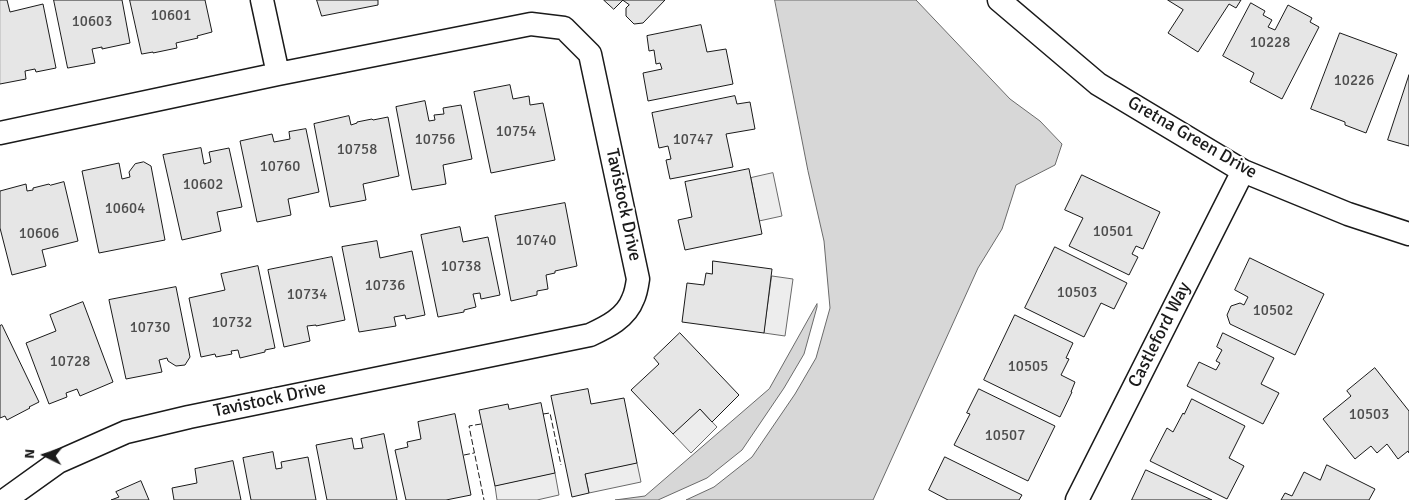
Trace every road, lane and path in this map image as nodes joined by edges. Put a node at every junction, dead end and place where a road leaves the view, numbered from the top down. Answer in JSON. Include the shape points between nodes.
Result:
{"nodes":[{"id":1,"x":262,"y":0,"type":"edge"},
{"id":2,"x":999,"y":0,"type":"edge"},
{"id":3,"x":278,"y":74,"type":"junction"},
{"id":4,"x":0,"y":133,"type":"edge"},
{"id":5,"x":1243,"y":171,"type":"junction"},
{"id":6,"x":1409,"y":234,"type":"edge"},
{"id":7,"x":5,"y":500,"type":"edge"},
{"id":8,"x":1077,"y":500,"type":"edge"}],
"edges":[{"from":1,"to":3,"type":"street"},
{"from":2,"to":5,"type":"street","name":"Gretna Green Drive","via":[[1098,84]]},
{"from":3,"to":4,"type":"street","name":"Tavistock Drive"},
{"from":3,"to":7,"type":"street","name":"Tavistock Drive","via":[[531,24],[564,28],[590,54],[638,279],[633,300],[623,315],[590,334],[126,432],[58,462]]},
{"from":5,"to":6,"type":"street","name":"Gretna Green Drive","via":[[1348,214]]},
{"from":5,"to":8,"type":"street","name":"Castleford Way"}]}
